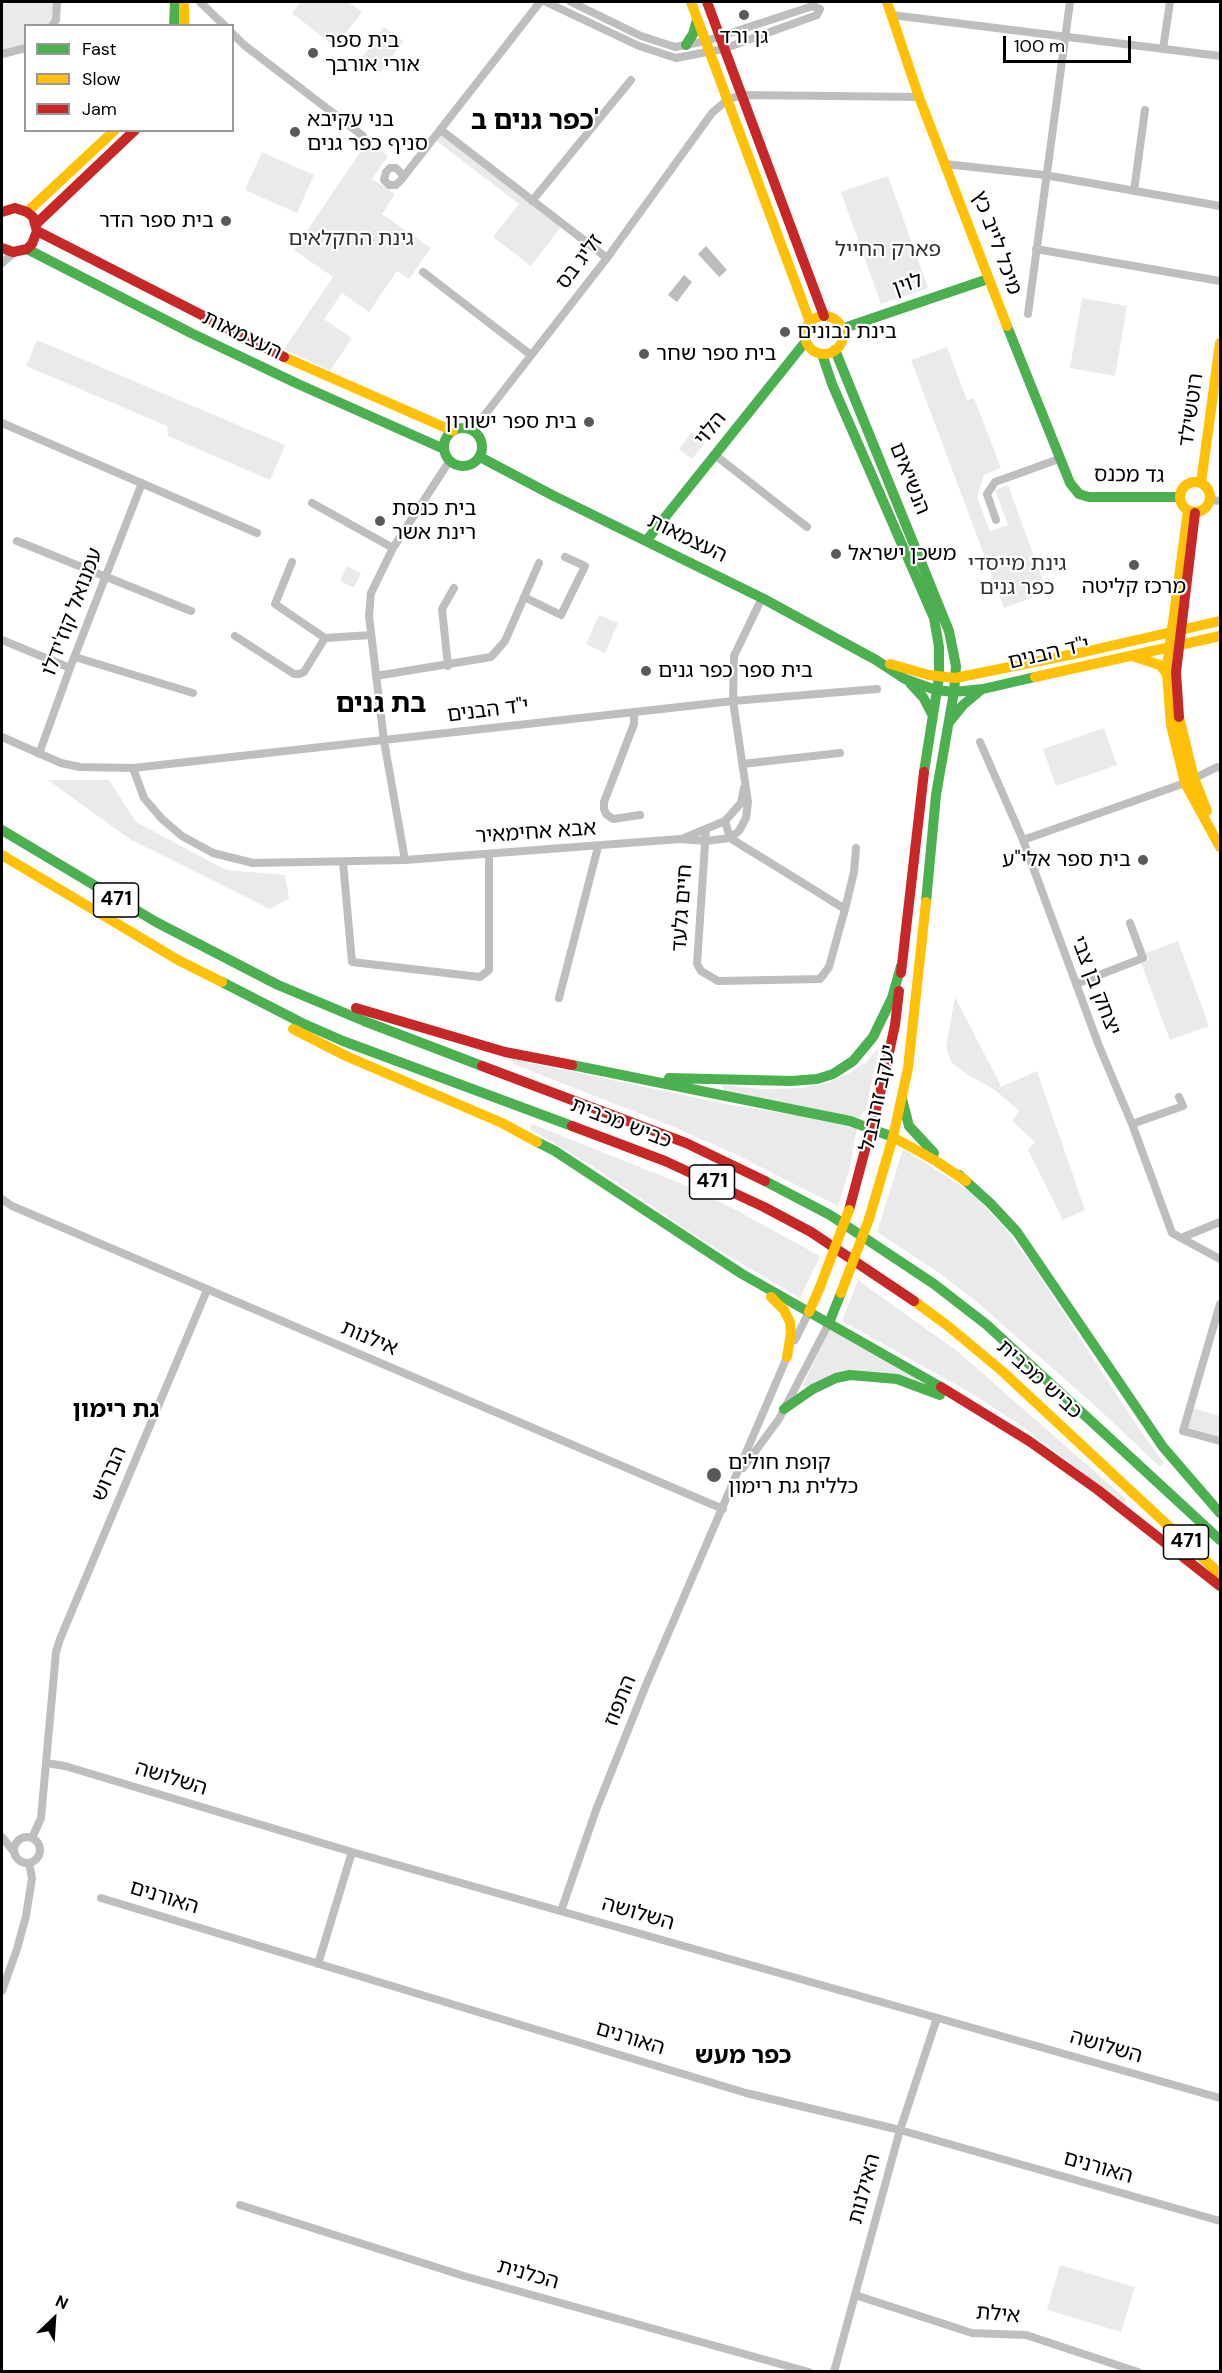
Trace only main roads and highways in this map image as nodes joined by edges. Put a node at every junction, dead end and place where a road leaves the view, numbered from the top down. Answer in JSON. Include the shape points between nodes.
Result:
{"nodes":[{"id":1,"x":175,"y":2,"type":"edge"},
{"id":2,"x":184,"y":2,"type":"edge"},
{"id":3,"x":691,"y":2,"type":"edge"},
{"id":4,"x":707,"y":2,"type":"edge"},
{"id":5,"x":887,"y":2,"type":"edge"},
{"id":6,"x":697,"y":20,"type":"junction"},
{"id":7,"x":174,"y":24,"type":"edge"},
{"id":8,"x":184,"y":24,"type":"edge"},
{"id":9,"x":686,"y":45,"type":"road end"},
{"id":10,"x":113,"y":132,"type":"edge"},
{"id":11,"x":133,"y":132,"type":"edge"},
{"id":12,"x":2,"y":212,"type":"edge"},
{"id":13,"x":27,"y":212,"type":"junction"},
{"id":14,"x":37,"y":227,"type":"junction"},
{"id":15,"x":2,"y":248,"type":"edge"},
{"id":16,"x":27,"y":249,"type":"junction"},
{"id":17,"x":988,"y":279,"type":"junction"},
{"id":18,"x":824,"y":316,"type":"junction"},
{"id":19,"x":810,"y":322,"type":"junction"},
{"id":20,"x":841,"y":329,"type":"junction"},
{"id":21,"x":806,"y":341,"type":"junction"},
{"id":22,"x":1221,"y":343,"type":"edge"},
{"id":23,"x":835,"y":350,"type":"junction"},
{"id":24,"x":822,"y":354,"type":"junction"},
{"id":25,"x":453,"y":431,"type":"junction"},
{"id":26,"x":444,"y":449,"type":"junction"},
{"id":27,"x":480,"y":457,"type":"junction"},
{"id":28,"x":1201,"y":483,"type":"junction"},
{"id":29,"x":1079,"y":494,"type":"joint"},
{"id":30,"x":1179,"y":497,"type":"junction"},
{"id":31,"x":1215,"y":501,"type":"edge"},
{"id":32,"x":1192,"y":512,"type":"junction"},
{"id":33,"x":646,"y":541,"type":"junction"},
{"id":34,"x":1184,"y":611,"type":"junction"},
{"id":35,"x":1221,"y":621,"type":"edge"},
{"id":36,"x":1200,"y":626,"type":"junction"},
{"id":37,"x":1176,"y":633,"type":"junction"},
{"id":38,"x":1221,"y":636,"type":"edge"},
{"id":39,"x":1174,"y":647,"type":"junction"},
{"id":40,"x":955,"y":653,"type":"junction"},
{"id":41,"x":1132,"y":656,"type":"junction"},
{"id":42,"x":876,"y":660,"type":"junction"},
{"id":43,"x":984,"y":674,"type":"junction"},
{"id":44,"x":1167,"y":674,"type":"junction"},
{"id":45,"x":939,"y":677,"type":"junction"},
{"id":46,"x":905,"y":678,"type":"junction"},
{"id":47,"x":955,"y":678,"type":"junction"},
{"id":48,"x":984,"y":689,"type":"junction"},
{"id":49,"x":936,"y":690,"type":"junction"},
{"id":50,"x":954,"y":692,"type":"junction"},
{"id":51,"x":932,"y":714,"type":"junction"},
{"id":52,"x":947,"y":727,"type":"junction"},
{"id":53,"x":1189,"y":781,"type":"junction"},
{"id":54,"x":2,"y":830,"type":"edge"},
{"id":55,"x":1221,"y":846,"type":"edge"},
{"id":56,"x":2,"y":855,"type":"edge"},
{"id":57,"x":901,"y":966,"type":"junction"},
{"id":58,"x":216,"y":980,"type":"junction"},
{"id":59,"x":278,"y":985,"type":"junction"},
{"id":60,"x":595,"y":1071,"type":"junction"},
{"id":61,"x":902,"y":1099,"type":"junction"},
{"id":62,"x":871,"y":1128,"type":"junction"},
{"id":63,"x":893,"y":1137,"type":"junction"},
{"id":64,"x":966,"y":1181,"type":"junction"},
{"id":65,"x":756,"y":1282,"type":"junction"},
{"id":66,"x":809,"y":1312,"type":"junction"},
{"id":67,"x":829,"y":1323,"type":"junction"},
{"id":68,"x":787,"y":1357,"type":"road end"},
{"id":69,"x":784,"y":1409,"type":"road end"},
{"id":70,"x":999,"y":1422,"type":"junction"},
{"id":71,"x":1221,"y":1513,"type":"edge"},
{"id":72,"x":1221,"y":1540,"type":"edge"},
{"id":73,"x":1221,"y":1574,"type":"edge"},
{"id":74,"x":1221,"y":1587,"type":"edge"}],
"edges":[{"from":1,"to":7,"type":"main road"},
{"from":2,"to":8,"type":"main road"},
{"from":3,"to":6,"type":"main road"},
{"from":4,"to":18,"type":"main road"},
{"from":5,"to":17,"type":"main road","name":"מיכל לייב כץ"},
{"from":6,"to":9,"type":"main road"},
{"from":6,"to":19,"type":"main road"},
{"from":10,"to":13,"type":"main road"},
{"from":11,"to":14,"type":"main road"},
{"from":12,"to":13,"type":"main road","via":[[15,208]]},
{"from":13,"to":14,"type":"main road"},
{"from":14,"to":16,"type":"main road"},
{"from":14,"to":25,"type":"main road","name":"העצמאות","via":[[266,349]]},
{"from":15,"to":16,"type":"main road","via":[[15,252]]},
{"from":16,"to":26,"type":"main road","name":"העצמאות","via":[[202,338]]},
{"from":17,"to":20,"type":"main road","name":"לוין"},
{"from":17,"to":29,"type":"main road","name":"מיכל לייב כץ","via":[[1059,459]]},
{"from":18,"to":19,"type":"main road"},
{"from":18,"to":20,"type":"main road"},
{"from":19,"to":21,"type":"main road"},
{"from":20,"to":23,"type":"main road","via":[[842,339]]},
{"from":21,"to":24,"type":"main road"},
{"from":21,"to":33,"type":"main road","name":"הלוי"},
{"from":22,"to":28,"type":"main road","name":"רוטשילד"},
{"from":23,"to":24,"type":"main road"},
{"from":23,"to":40,"type":"main road","name":"הנשיאים"},
{"from":24,"to":45,"type":"main road","name":"הנשיאים","via":[[934,618]]},
{"from":25,"to":26,"type":"main road"},
{"from":25,"to":27,"type":"main road","via":[[473,430],[483,446]]},
{"from":26,"to":27,"type":"main road","via":[[450,460],[461,466]]},
{"from":27,"to":33,"type":"main road","name":"העצמאות"},
{"from":28,"to":30,"type":"main road","name":"גד מכנס","via":[[1186,484]]},
{"from":28,"to":31,"type":"main road"},
{"from":29,"to":30,"type":"main road","name":"גד מכנס"},
{"from":30,"to":32,"type":"main road","name":"גד מכנס","via":[[1181,505]]},
{"from":31,"to":32,"type":"main road"},
{"from":32,"to":34,"type":"main road"},
{"from":32,"to":37,"type":"main road"},
{"from":33,"to":42,"type":"main road","name":"העצמאות"},
{"from":34,"to":36,"type":"main road","via":[[1188,622]]},
{"from":34,"to":37,"type":"main road"},
{"from":35,"to":36,"type":"main road","name":"י''ד הבנים"},
{"from":36,"to":37,"type":"main road","name":"י''ד הבנים"},
{"from":37,"to":39,"type":"main road"},
{"from":37,"to":43,"type":"main road","name":"י''ד הבנים"},
{"from":38,"to":39,"type":"main road","name":"י''ד הבנים"},
{"from":39,"to":41,"type":"main road","name":"י''ד הבנים"},
{"from":39,"to":44,"type":"main road"},
{"from":39,"to":53,"type":"main road","via":[[1179,719]]},
{"from":40,"to":43,"type":"main road","via":[[970,669]]},
{"from":40,"to":47,"type":"main road","name":"הנשיאים"},
{"from":41,"to":44,"type":"main road","via":[[1160,665]]},
{"from":41,"to":48,"type":"main road","name":"י''ד הבנים"},
{"from":42,"to":45,"type":"main road","name":"העצמאות"},
{"from":42,"to":46,"type":"main road","name":"העצמאות"},
{"from":43,"to":47,"type":"main road","name":"י''ד הבנים"},
{"from":44,"to":53,"type":"main road","via":[[1171,725]]},
{"from":45,"to":47,"type":"main road","name":"העצמאות"},
{"from":45,"to":49,"type":"main road","name":"הנשיאים"},
{"from":46,"to":49,"type":"main road","name":"העצמאות"},
{"from":46,"to":51,"type":"main road"},
{"from":47,"to":50,"type":"main road","name":"הנשיאים"},
{"from":48,"to":50,"type":"main road","name":"י''ד הבנים"},
{"from":48,"to":52,"type":"main road","via":[[960,708]]},
{"from":49,"to":50,"type":"main road","name":"י''ד הבנים"},
{"from":49,"to":51,"type":"main road","name":"יעקב זרובבל"},
{"from":50,"to":52,"type":"main road","name":"יעקב זרובבל"},
{"from":51,"to":57,"type":"main road","name":"יעקב זרובבל"},
{"from":52,"to":61,"type":"main road","name":"יעקב זרובבל","via":[[936,795],[914,1025]]},
{"from":53,"to":55,"type":"main road"},
{"from":54,"to":59,"type":"main road","name":"כביש מכבית","number":"471","via":[[156,922]]},
{"from":56,"to":58,"type":"main road","name":"כביש מכבית","number":"471"},
{"from":57,"to":60,"type":"main road","via":[[892,998],[873,1037],[853,1061],[824,1077],[731,1081]]},
{"from":57,"to":62,"type":"main road","name":"יעקב זרובבל","via":[[895,1025]]},
{"from":58,"to":65,"type":"main road","via":[[315,1041],[502,1123],[555,1151]]},
{"from":58,"to":73,"type":"main road","name":"כביש מכבית","number":"471","via":[[343,1041],[665,1161],[811,1232],[948,1326],[1002,1371]]},
{"from":59,"to":60,"type":"main road","via":[[468,1042]]},
{"from":59,"to":72,"type":"main road","name":"כביש מכבית","number":"471","via":[[677,1140],[830,1215],[920,1274],[987,1325]]},
{"from":60,"to":62,"type":"main road","via":[[836,1117]]},
{"from":61,"to":63,"type":"main road","name":"יעקב זרובבל"},
{"from":61,"to":64,"type":"main road","via":[[913,1132]]},
{"from":62,"to":63,"type":"main road"},
{"from":62,"to":66,"type":"main road","name":"יעקב זרובבל","bridge":true,"via":[[849,1210]]},
{"from":63,"to":64,"type":"main road"},
{"from":63,"to":67,"type":"main road","name":"יעקב זרובבל","bridge":true,"via":[[868,1219]]},
{"from":64,"to":71,"type":"main road","via":[[1017,1232],[1163,1447]]},
{"from":65,"to":66,"type":"main road"},
{"from":65,"to":68,"type":"main road","via":[[788,1316],[792,1328]]},
{"from":66,"to":67,"type":"main road"},
{"from":67,"to":70,"type":"main road"},
{"from":69,"to":70,"type":"main road","via":[[825,1383],[866,1375],[911,1383]]},
{"from":70,"to":74,"type":"main road","via":[[1077,1475]]}]}
